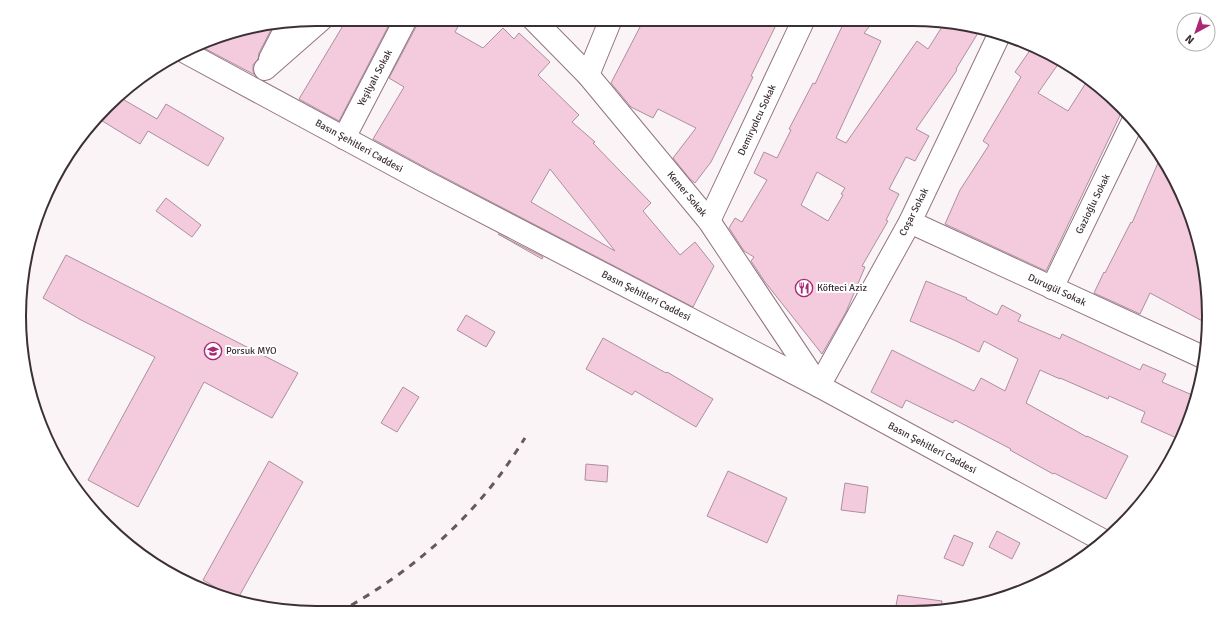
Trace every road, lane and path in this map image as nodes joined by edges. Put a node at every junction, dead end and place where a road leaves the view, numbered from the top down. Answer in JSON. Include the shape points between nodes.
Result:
{"nodes":[{"id":1,"x":314,"y":26,"type":"edge"},
{"id":2,"x":402,"y":26,"type":"edge"},
{"id":3,"x":540,"y":26,"type":"edge"},
{"id":4,"x":608,"y":26,"type":"edge"},
{"id":5,"x":801,"y":26,"type":"edge"},
{"id":6,"x":286,"y":28,"type":"edge"},
{"id":7,"x":997,"y":39,"type":"edge"},
{"id":8,"x":190,"y":55,"type":"edge"},
{"id":9,"x":265,"y":69,"type":"junction"},
{"id":10,"x":588,"y":75,"type":"junction"},
{"id":11,"x":254,"y":88,"type":"junction"},
{"id":12,"x":1131,"y":126,"type":"edge"},
{"id":13,"x":344,"y":138,"type":"junction"},
{"id":14,"x":709,"y":221,"type":"junction"},
{"id":15,"x":910,"y":222,"type":"junction"},
{"id":16,"x":1052,"y":288,"type":"junction"},
{"id":17,"x":1200,"y":356,"type":"edge"},
{"id":18,"x":819,"y":386,"type":"junction"},
{"id":19,"x":1098,"y":538,"type":"edge"}],
"edges":[{"from":1,"to":9,"type":"street"},
{"from":2,"to":13,"type":"street","name":"Yeşilyalı Sokak"},
{"from":3,"to":10,"type":"street","name":"Kemer Sokak"},
{"from":4,"to":10,"type":"street"},
{"from":5,"to":14,"type":"street","name":"Demiryolcu Sokak"},
{"from":6,"to":9,"type":"street"},
{"from":7,"to":15,"type":"street","name":"Coşar Sokak"},
{"from":8,"to":11,"type":"street","name":"Basın Şehitleri Caddesi"},
{"from":9,"to":11,"type":"street"},
{"from":10,"to":14,"type":"street","name":"Kemer Sokak"},
{"from":11,"to":13,"type":"street","name":"Basın Şehitleri Caddesi"},
{"from":12,"to":16,"type":"street","name":"Gazioğlu Sokak"},
{"from":13,"to":18,"type":"street","name":"Basın Şehitleri Caddesi"},
{"from":14,"to":18,"type":"street","name":"Kemer Sokak"},
{"from":15,"to":16,"type":"street","name":"Durugül Sokak"},
{"from":15,"to":18,"type":"street","name":"Coşar Sokak"},
{"from":16,"to":17,"type":"street","name":"Durugül Sokak"},
{"from":18,"to":19,"type":"street","name":"Basın Şehitleri Caddesi"}]}
